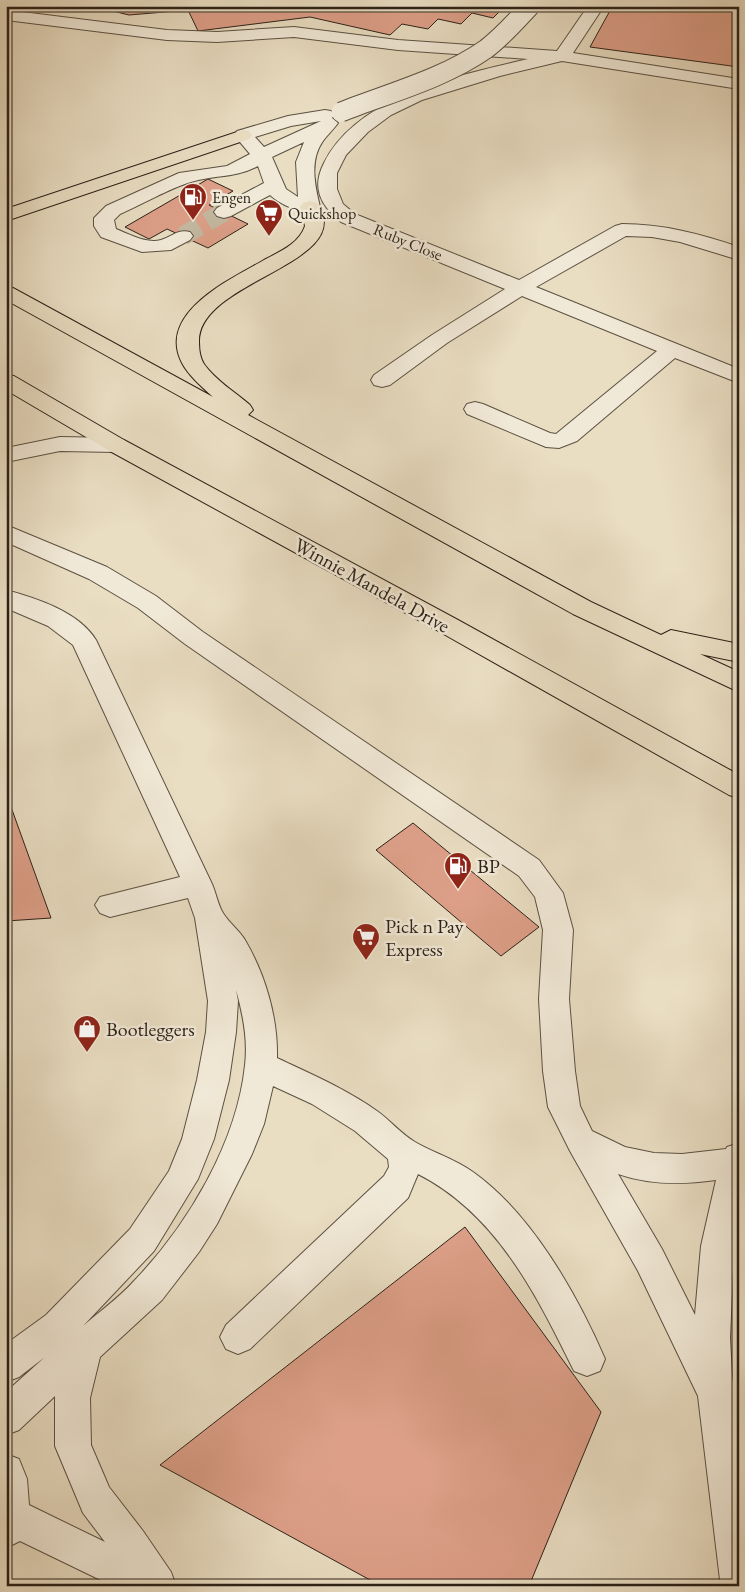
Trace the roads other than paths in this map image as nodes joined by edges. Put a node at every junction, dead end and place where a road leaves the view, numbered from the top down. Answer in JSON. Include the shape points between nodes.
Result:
{"nodes":[{"id":1,"x":530,"y":6,"type":"edge"},
{"id":2,"x":596,"y":6,"type":"edge"},
{"id":3,"x":6,"y":15,"type":"edge"},
{"id":4,"x":562,"y":56,"type":"junction"},
{"id":5,"x":739,"y":84,"type":"edge"},
{"id":6,"x":341,"y":112,"type":"junction"},
{"id":7,"x":326,"y":126,"type":"junction"},
{"id":8,"x":243,"y":135,"type":"junction"},
{"id":9,"x":262,"y":156,"type":"junction"},
{"id":10,"x":274,"y":185,"type":"junction"},
{"id":11,"x":310,"y":206,"type":"junction"},
{"id":12,"x":224,"y":212,"type":"tunnel mouth"},
{"id":13,"x":6,"y":215,"type":"edge"},
{"id":14,"x":183,"y":236,"type":"tunnel mouth"},
{"id":15,"x":739,"y":254,"type":"edge"},
{"id":16,"x":517,"y":289,"type":"junction"},
{"id":17,"x":6,"y":292,"type":"edge"},
{"id":18,"x":672,"y":350,"type":"junction"},
{"id":19,"x":739,"y":378,"type":"edge"},
{"id":20,"x":382,"y":380,"type":"dead end"},
{"id":21,"x":6,"y":381,"type":"edge"},
{"id":22,"x":475,"y":409,"type":"dead end"},
{"id":23,"x":275,"y":440,"type":"junction"},
{"id":24,"x":116,"y":445,"type":"junction"},
{"id":25,"x":6,"y":455,"type":"edge"},
{"id":26,"x":6,"y":533,"type":"edge"},
{"id":27,"x":6,"y":598,"type":"edge"},
{"id":28,"x":628,"y":630,"type":"junction"},
{"id":29,"x":739,"y":654,"type":"edge"},
{"id":30,"x":739,"y":683,"type":"edge"},
{"id":31,"x":739,"y":788,"type":"edge"},
{"id":32,"x":198,"y":884,"type":"junction"},
{"id":33,"x":110,"y":905,"type":"dead end"},
{"id":34,"x":210,"y":918,"type":"junction"},
{"id":35,"x":261,"y":1064,"type":"junction"},
{"id":36,"x":581,"y":1142,"type":"junction"},
{"id":37,"x":403,"y":1152,"type":"junction"},
{"id":38,"x":738,"y":1160,"type":"edge"},
{"id":39,"x":238,"y":1337,"type":"dead end"},
{"id":40,"x":84,"y":1348,"type":"junction"},
{"id":41,"x":587,"y":1359,"type":"dead end"},
{"id":42,"x":6,"y":1365,"type":"edge"},
{"id":43,"x":716,"y":1394,"type":"junction"},
{"id":44,"x":6,"y":1417,"type":"edge"},
{"id":45,"x":6,"y":1472,"type":"edge"},
{"id":46,"x":8,"y":1523,"type":"edge"},
{"id":47,"x":739,"y":1580,"type":"edge"},
{"id":48,"x":156,"y":1586,"type":"edge"}],
"edges":[{"from":1,"to":6,"type":"street","bridge":true,"via":[[477,55],[446,71]]},
{"from":2,"to":4,"type":"street"},
{"from":3,"to":4,"type":"street","via":[[168,34],[217,37],[294,32],[398,45]]},
{"from":4,"to":5,"type":"street","name":"Ruby Close"},
{"from":4,"to":16,"type":"street","name":"Ruby Close","via":[[416,96],[385,111],[362,128],[338,153],[328,173],[328,190],[334,207],[348,218]]},
{"from":6,"to":7,"type":"street"},
{"from":6,"to":8,"type":"street","via":[[288,121]]},
{"from":7,"to":9,"type":"street"},
{"from":7,"to":11,"type":"street","via":[[303,164]]},
{"from":8,"to":9,"type":"street"},
{"from":8,"to":13,"type":"main road"},
{"from":9,"to":10,"type":"street"},
{"from":9,"to":14,"type":"street","via":[[229,171],[186,178],[113,210],[104,218],[108,232],[142,246],[164,246]]},
{"from":10,"to":11,"type":"street","via":[[282,196]]},
{"from":10,"to":12,"type":"street"},
{"from":11,"to":23,"type":"main road","via":[[316,218],[315,227],[305,243],[202,308],[194,319],[187,342],[190,357],[197,368]]},
{"from":15,"to":16,"type":"street","via":[[677,234],[622,230]]},
{"from":16,"to":18,"type":"street","name":"Ruby Close"},
{"from":16,"to":20,"type":"street"},
{"from":17,"to":23,"type":"main road"},
{"from":18,"to":19,"type":"street","name":"Ruby Close"},
{"from":18,"to":22,"type":"street","via":[[559,441],[546,440]]},
{"from":21,"to":24,"type":"main road","name":"Winnie Mandela Drive"},
{"from":23,"to":28,"type":"main road"},
{"from":24,"to":25,"type":"street","via":[[60,444]]},
{"from":24,"to":31,"type":"main road","name":"Winnie Mandela Drive"},
{"from":26,"to":36,"type":"street","via":[[98,572],[147,602],[194,638],[529,868],[549,894],[558,930],[554,999],[559,1071],[564,1107]]},
{"from":27,"to":32,"type":"street","via":[[61,621],[83,640]]},
{"from":28,"to":29,"type":"main road"},
{"from":28,"to":30,"type":"main road"},
{"from":32,"to":33,"type":"street"},
{"from":32,"to":34,"type":"street"},
{"from":34,"to":35,"type":"street","via":[[236,951],[250,983],[258,1010]]},
{"from":34,"to":42,"type":"street","via":[[223,1001],[221,1032],[214,1080],[198,1139],[182,1178],[142,1240],[58,1326]]},
{"from":35,"to":37,"type":"street","via":[[323,1094],[366,1121]]},
{"from":35,"to":40,"type":"street","via":[[250,1118],[222,1184],[192,1236],[149,1290]]},
{"from":36,"to":38,"type":"street","via":[[626,1162],[657,1169],[682,1170]]},
{"from":36,"to":43,"type":"street","via":[[650,1260]]},
{"from":37,"to":39,"type":"street","via":[[404,1167],[396,1187]]},
{"from":37,"to":41,"type":"street","via":[[436,1166],[469,1188],[488,1206],[547,1281]]},
{"from":38,"to":43,"type":"street","via":[[720,1236],[714,1287],[712,1340]]},
{"from":40,"to":44,"type":"street"},
{"from":40,"to":48,"type":"street","via":[[72,1398],[73,1446],[96,1500],[130,1544]]},
{"from":43,"to":47,"type":"street"},
{"from":45,"to":46,"type":"street","via":[[11,1488]]},
{"from":46,"to":48,"type":"street"}]}
